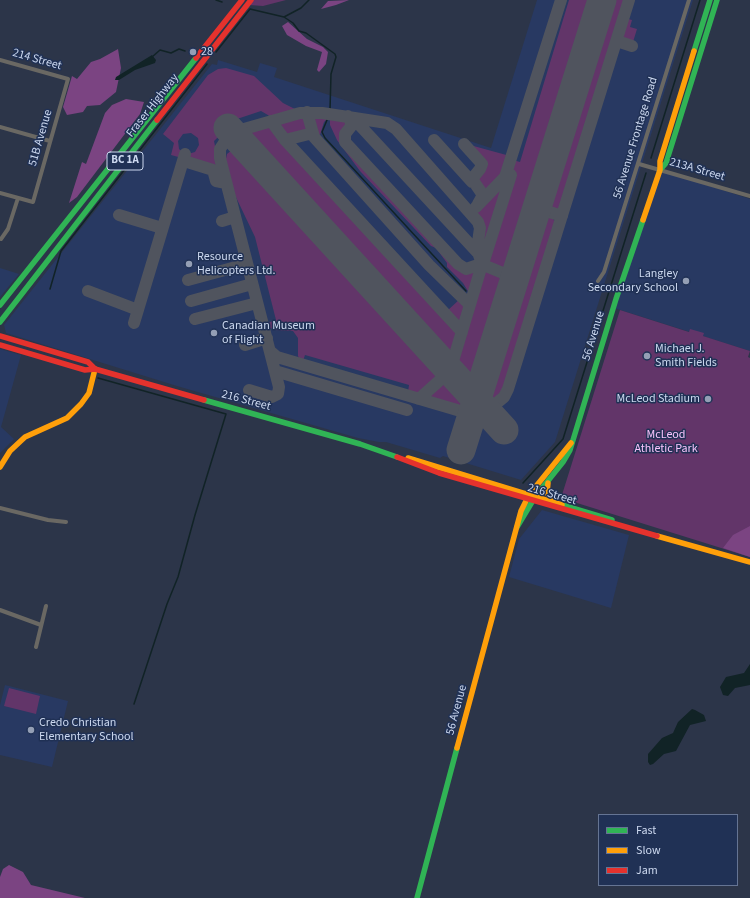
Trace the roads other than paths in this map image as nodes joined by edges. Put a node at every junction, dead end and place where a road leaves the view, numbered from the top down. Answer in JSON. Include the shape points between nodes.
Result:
{"nodes":[{"id":1,"x":242,"y":0,"type":"edge"},
{"id":2,"x":251,"y":0,"type":"edge"},
{"id":3,"x":689,"y":0,"type":"edge"},
{"id":4,"x":710,"y":0,"type":"edge"},
{"id":5,"x":717,"y":0,"type":"edge"},
{"id":6,"x":699,"y":34,"type":"junction"},
{"id":7,"x":704,"y":40,"type":"junction"},
{"id":8,"x":0,"y":60,"type":"edge"},
{"id":9,"x":68,"y":79,"type":"joint"},
{"id":10,"x":0,"y":127,"type":"edge"},
{"id":11,"x":50,"y":141,"type":"junction"},
{"id":12,"x":639,"y":164,"type":"junction"},
{"id":13,"x":660,"y":170,"type":"junction"},
{"id":14,"x":0,"y":193,"type":"edge"},
{"id":15,"x":750,"y":196,"type":"edge"},
{"id":16,"x":18,"y":198,"type":"junction"},
{"id":17,"x":1,"y":239,"type":"dead end"},
{"id":18,"x":598,"y":281,"type":"dead end"},
{"id":19,"x":0,"y":305,"type":"edge"},
{"id":20,"x":0,"y":322,"type":"edge"},
{"id":21,"x":0,"y":336,"type":"edge"},
{"id":22,"x":0,"y":345,"type":"edge"},
{"id":23,"x":95,"y":369,"type":"junction"},
{"id":24,"x":572,"y":441,"type":"junction"},
{"id":25,"x":0,"y":467,"type":"edge"},
{"id":26,"x":550,"y":478,"type":"junction"},
{"id":27,"x":527,"y":497,"type":"junction"},
{"id":28,"x":534,"y":499,"type":"junction"},
{"id":29,"x":561,"y":504,"type":"junction"},
{"id":30,"x":0,"y":508,"type":"edge"},
{"id":31,"x":66,"y":522,"type":"dead end"},
{"id":32,"x":517,"y":527,"type":"junction"},
{"id":33,"x":641,"y":530,"type":"junction"},
{"id":34,"x":750,"y":562,"type":"edge"},
{"id":35,"x":46,"y":606,"type":"dead end"},
{"id":36,"x":0,"y":610,"type":"edge"},
{"id":37,"x":41,"y":625,"type":"junction"},
{"id":38,"x":36,"y":647,"type":"dead end"},
{"id":39,"x":417,"y":898,"type":"edge"}],
"edges":[{"from":1,"to":19,"type":"main road","name":"Fraser Highway","number":"BC 1A"},
{"from":2,"to":20,"type":"main road","name":"Fraser Highway","number":"BC 1A"},
{"from":3,"to":12,"type":"street","name":"56 Avenue Frontage Road"},
{"from":4,"to":6,"type":"main road","name":"56 Avenue"},
{"from":5,"to":7,"type":"main road","name":"56 Avenue"},
{"from":6,"to":7,"type":"main road"},
{"from":6,"to":13,"type":"main road","name":"56 Avenue","via":[[660,161]]},
{"from":7,"to":13,"type":"main road","name":"56 Avenue","via":[[666,163]]},
{"from":8,"to":9,"type":"street","name":"214 Street"},
{"from":9,"to":11,"type":"street","name":"51B Avenue"},
{"from":10,"to":11,"type":"street"},
{"from":11,"to":16,"type":"street","name":"51B Avenue","via":[[33,202]]},
{"from":12,"to":13,"type":"street","name":"213A Street"},
{"from":12,"to":18,"type":"street","name":"56 Avenue Frontage Road","via":[[604,272]]},
{"from":13,"to":15,"type":"street","name":"213A Street"},
{"from":13,"to":24,"type":"main road","name":"56 Avenue","via":[[616,299]]},
{"from":14,"to":16,"type":"street"},
{"from":16,"to":17,"type":"street","via":[[8,229]]},
{"from":21,"to":23,"type":"main road","name":"216 Street","via":[[88,362]]},
{"from":22,"to":23,"type":"main road","name":"216 Street","via":[[85,370]]},
{"from":23,"to":25,"type":"main road","via":[[89,393],[82,404],[67,418],[25,437],[10,451]]},
{"from":23,"to":27,"type":"main road","name":"216 Street","via":[[390,454]]},
{"from":24,"to":26,"type":"main road","name":"56 Avenue","via":[[563,462]]},
{"from":24,"to":27,"type":"main road","name":"56 Avenue"},
{"from":26,"to":28,"type":"main road","name":"56 Avenue"},
{"from":26,"to":29,"type":"main road","via":[[547,493]]},
{"from":27,"to":28,"type":"main road","name":"216 Street"},
{"from":27,"to":32,"type":"main road","name":"56 Avenue"},
{"from":28,"to":29,"type":"main road","name":"216 Street"},
{"from":28,"to":32,"type":"main road","name":"56 Avenue"},
{"from":28,"to":33,"type":"main road","name":"216 Street"},
{"from":29,"to":33,"type":"main road","name":"216 Street"},
{"from":30,"to":31,"type":"street"},
{"from":32,"to":39,"type":"main road","name":"56 Avenue"},
{"from":33,"to":34,"type":"main road","name":"216 Street"},
{"from":35,"to":37,"type":"street"},
{"from":36,"to":37,"type":"street"},
{"from":37,"to":38,"type":"street"}]}
